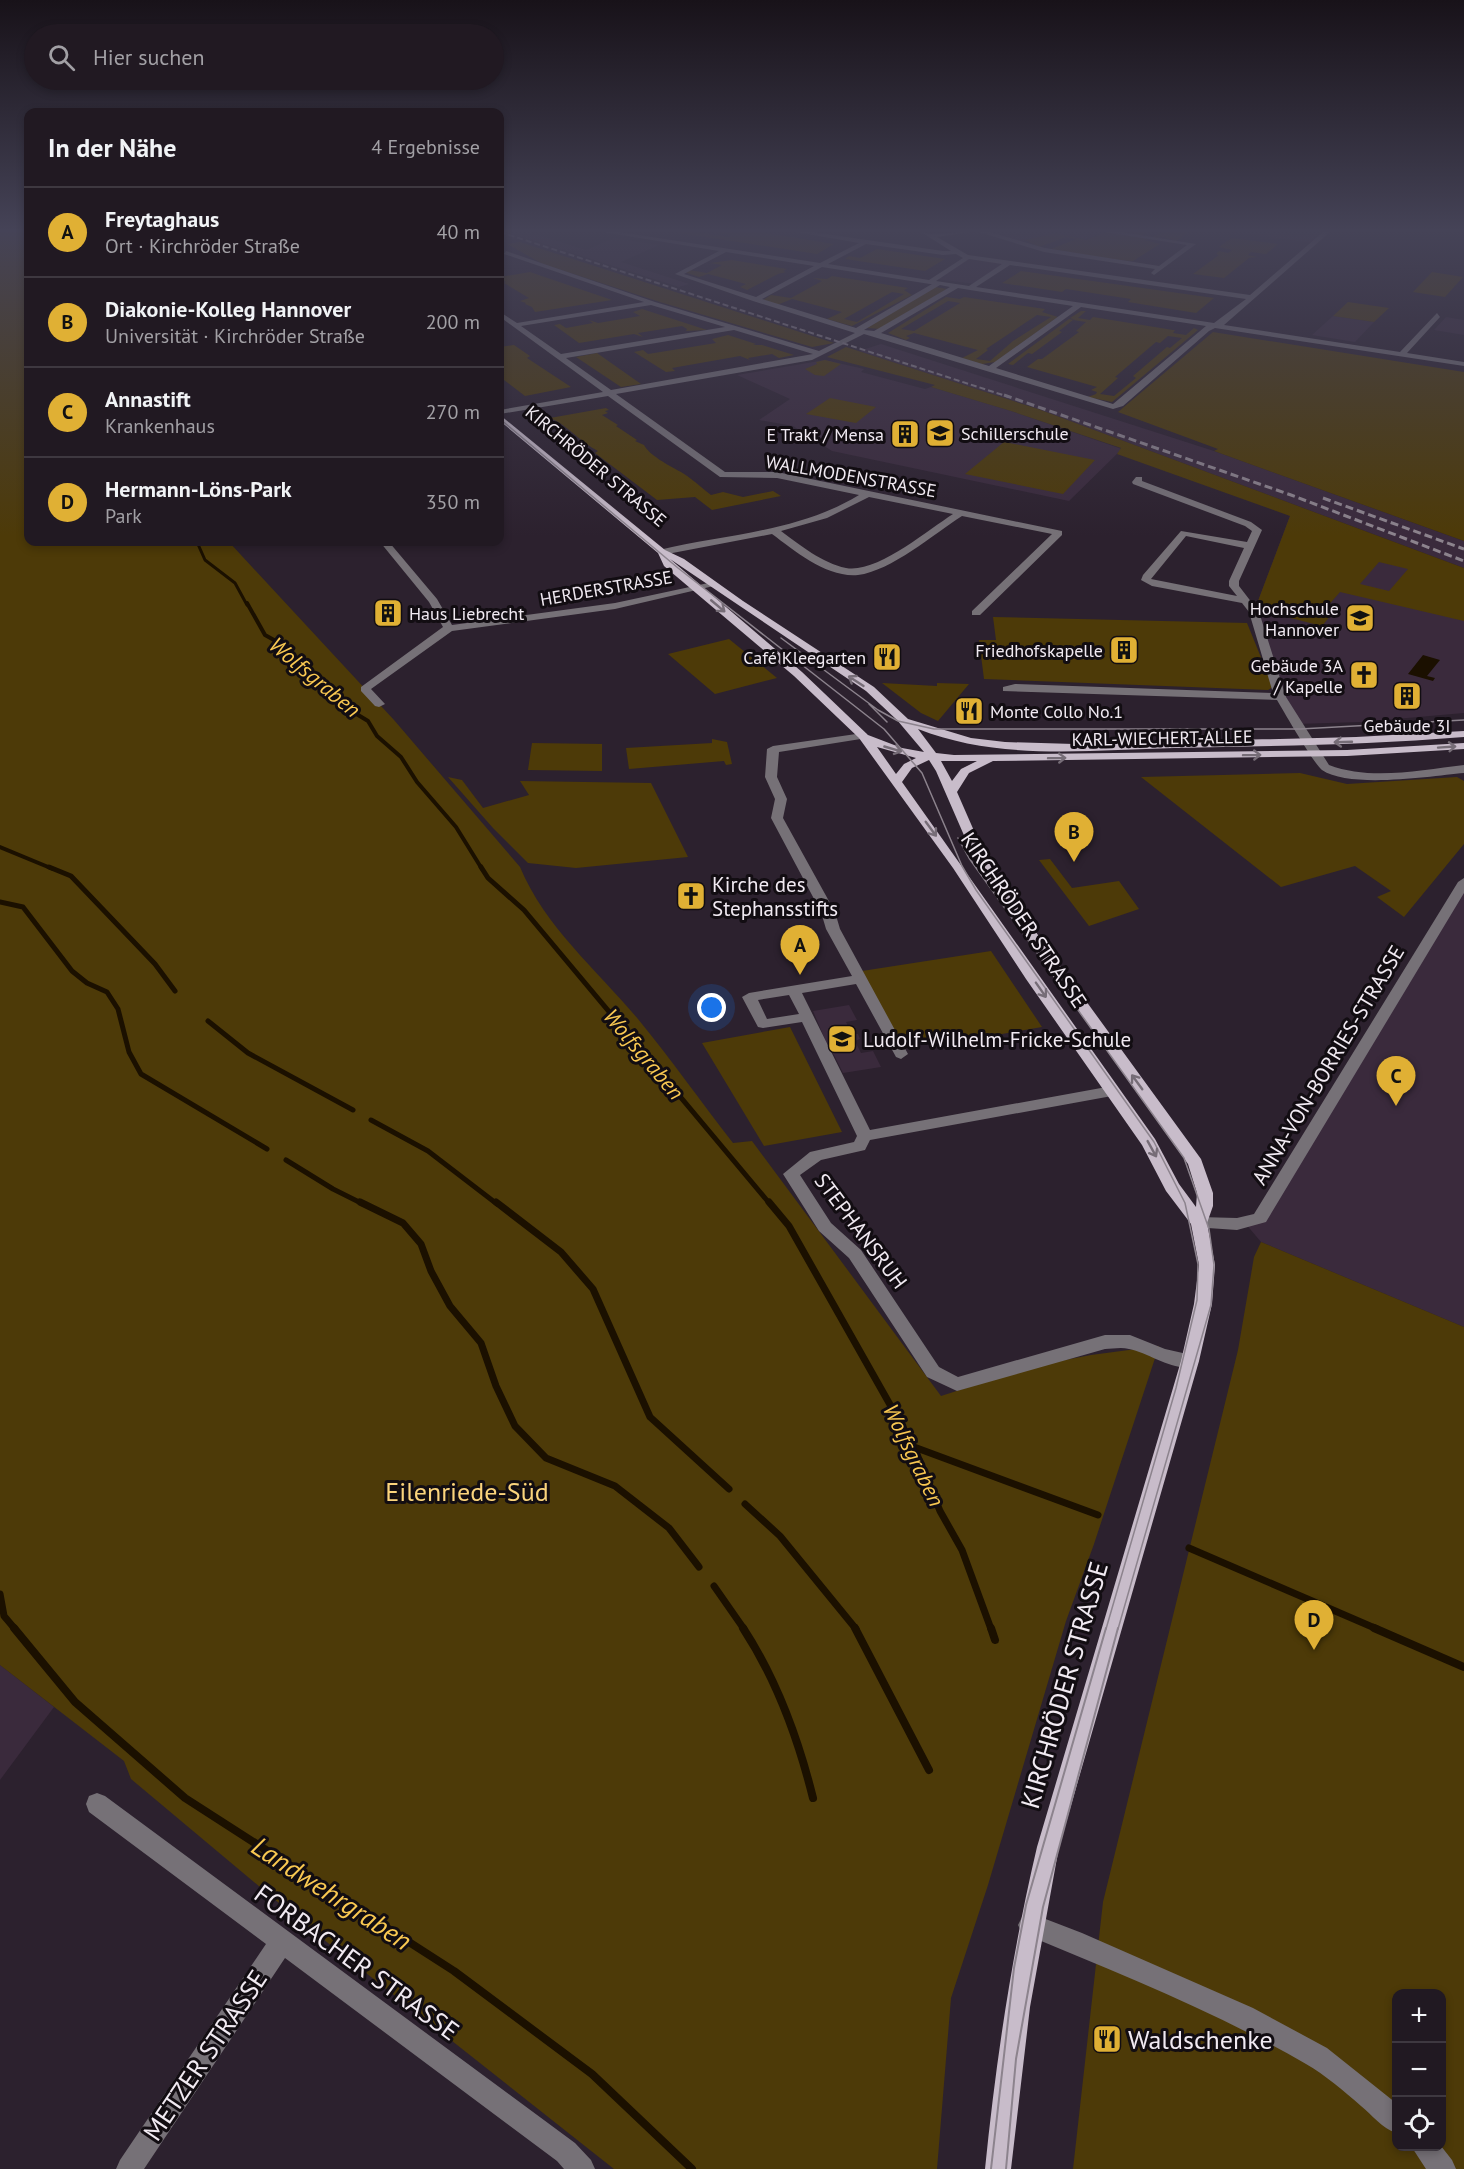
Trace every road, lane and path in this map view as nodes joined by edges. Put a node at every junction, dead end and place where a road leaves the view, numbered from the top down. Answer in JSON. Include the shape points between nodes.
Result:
{"nodes":[{"id":1,"x":526,"y":333,"type":"edge"},
{"id":2,"x":703,"y":333,"type":"edge"},
{"id":3,"x":752,"y":333,"type":"edge"},
{"id":4,"x":855,"y":333,"type":"edge"},
{"id":5,"x":870,"y":333,"type":"edge"},
{"id":6,"x":1041,"y":333,"type":"edge"},
{"id":7,"x":1201,"y":333,"type":"edge"},
{"id":8,"x":1262,"y":333,"type":"edge"},
{"id":9,"x":1421,"y":333,"type":"edge"},
{"id":10,"x":874,"y":334,"type":"joint"},
{"id":11,"x":820,"y":354,"type":"junction"},
{"id":12,"x":1402,"y":354,"type":"junction"},
{"id":13,"x":559,"y":357,"type":"junction"},
{"id":14,"x":1464,"y":364,"type":"edge"},
{"id":15,"x":988,"y":369,"type":"junction"},
{"id":16,"x":609,"y":393,"type":"junction"},
{"id":17,"x":504,"y":413,"type":"edge"},
{"id":18,"x":504,"y":417,"type":"edge"},
{"id":19,"x":1139,"y":479,"type":"dead end"},
{"id":20,"x":867,"y":493,"type":"junction"},
{"id":21,"x":960,"y":513,"type":"junction"},
{"id":22,"x":772,"y":529,"type":"junction"},
{"id":23,"x":387,"y":546,"type":"edge"},
{"id":24,"x":1251,"y":546,"type":"junction"},
{"id":25,"x":662,"y":552,"type":"junction"},
{"id":26,"x":713,"y":585,"type":"junction"},
{"id":27,"x":697,"y":588,"type":"junction"},
{"id":28,"x":1246,"y":601,"type":"junction"},
{"id":29,"x":976,"y":613,"type":"dead end"},
{"id":30,"x":757,"y":615,"type":"junction"},
{"id":31,"x":734,"y":619,"type":"junction"},
{"id":32,"x":449,"y":628,"type":"junction"},
{"id":33,"x":1007,"y":689,"type":"dead end"},
{"id":34,"x":1280,"y":697,"type":"junction"},
{"id":35,"x":379,"y":704,"type":"dead end"},
{"id":36,"x":901,"y":718,"type":"junction"},
{"id":37,"x":1464,"y":734,"type":"edge"},
{"id":38,"x":863,"y":736,"type":"junction"},
{"id":39,"x":1308,"y":742,"type":"junction"},
{"id":40,"x":1006,"y":746,"type":"junction"},
{"id":41,"x":1464,"y":746,"type":"edge"},
{"id":42,"x":1316,"y":753,"type":"junction"},
{"id":43,"x":930,"y":756,"type":"junction"},
{"id":44,"x":999,"y":758,"type":"junction"},
{"id":45,"x":1463,"y":770,"type":"edge"},
{"id":46,"x":897,"y":781,"type":"junction"},
{"id":47,"x":952,"y":791,"type":"junction"},
{"id":48,"x":1464,"y":882,"type":"edge"},
{"id":49,"x":861,"y":979,"type":"junction"},
{"id":50,"x":794,"y":990,"type":"junction"},
{"id":51,"x":807,"y":1017,"type":"junction"},
{"id":52,"x":901,"y":1053,"type":"dead end"},
{"id":53,"x":1113,"y":1091,"type":"junction"},
{"id":54,"x":865,"y":1136,"type":"junction"},
{"id":55,"x":1199,"y":1223,"type":"junction"},
{"id":56,"x":1190,"y":1361,"type":"junction"},
{"id":57,"x":97,"y":1804,"type":"dead end"},
{"id":58,"x":1030,"y":1925,"type":"junction"},
{"id":59,"x":281,"y":1942,"type":"junction"},
{"id":60,"x":1392,"y":2116,"type":"edge"},
{"id":61,"x":1428,"y":2151,"type":"edge"},
{"id":62,"x":129,"y":2169,"type":"edge"},
{"id":63,"x":582,"y":2169,"type":"edge"},
{"id":64,"x":998,"y":2169,"type":"edge"},
{"id":65,"x":1443,"y":2169,"type":"edge"}],
"edges":[{"from":1,"to":13,"type":"street","name":"WALLMODENSTRASSE"},
{"from":2,"to":13,"type":"street"},
{"from":3,"to":11,"type":"street"},
{"from":4,"to":11,"type":"street"},
{"from":5,"to":10,"type":"street"},
{"from":6,"to":15,"type":"street"},
{"from":7,"to":15,"type":"street","via":[[1113,407]]},
{"from":8,"to":12,"type":"street"},
{"from":9,"to":12,"type":"street"},
{"from":10,"to":15,"type":"street"},
{"from":11,"to":16,"type":"street"},
{"from":12,"to":14,"type":"street"},
{"from":13,"to":16,"type":"street","name":"WALLMODENSTRASSE"},
{"from":16,"to":17,"type":"street"},
{"from":16,"to":20,"type":"street","name":"WALLMODENSTRASSE","via":[[723,475],[777,475]]},
{"from":18,"to":25,"type":"main road","name":"KIRCHRÖDER STRASSE"},
{"from":19,"to":24,"type":"street","via":[[1136,482],[1252,526],[1257,533]]},
{"from":20,"to":21,"type":"street","name":"WALLMODENSTRASSE"},
{"from":20,"to":22,"type":"street","via":[[840,511]]},
{"from":21,"to":22,"type":"street","via":[[909,547],[856,573],[815,560]]},
{"from":21,"to":29,"type":"street","name":"WALLMODENSTRASSE","via":[[1059,533]]},
{"from":22,"to":25,"type":"street"},
{"from":23,"to":32,"type":"street","via":[[433,600]]},
{"from":24,"to":28,"type":"street","via":[[1234,581]]},
{"from":24,"to":28,"type":"street","via":[[1184,533],[1146,577],[1152,583]]},
{"from":25,"to":26,"type":"main road","name":"KIRCHRÖDER STRASSE"},
{"from":25,"to":27,"type":"main road","name":"KIRCHRÖDER STRASSE","via":[[667,564]]},
{"from":26,"to":27,"type":"street","name":"HERDERSTRASSE"},
{"from":26,"to":30,"type":"main road","name":"KIRCHRÖDER STRASSE"},
{"from":27,"to":31,"type":"main road","name":"KIRCHRÖDER STRASSE","one_way":true},
{"from":27,"to":32,"type":"street","name":"HERDERSTRASSE","via":[[615,606]]},
{"from":28,"to":34,"type":"street","via":[[1254,612]]},
{"from":30,"to":31,"type":"main road","via":[[741,614]]},
{"from":36,"to":30,"type":"main road","name":"KIRCHRÖDER STRASSE","one_way":true,"via":[[870,689]]},
{"from":31,"to":38,"type":"main road","name":"KIRCHRÖDER STRASSE"},
{"from":32,"to":35,"type":"street","name":"HERDERSTRASSE","via":[[365,689]]},
{"from":33,"to":34,"type":"street"},
{"from":34,"to":39,"type":"street"},
{"from":36,"to":40,"type":"main road","name":"KARL-WIECHERT-ALLEE","via":[[942,736]]},
{"from":36,"to":43,"type":"main road","name":"KIRCHRÖDER STRASSE"},
{"from":37,"to":39,"type":"main road","name":"KARL-WIECHERT-ALLEE","one_way":true},
{"from":38,"to":43,"type":"main road","name":"KARL-WIECHERT-ALLEE","one_way":true,"via":[[892,749]]},
{"from":38,"to":46,"type":"main road","name":"KIRCHRÖDER STRASSE"},
{"from":38,"to":49,"type":"street","via":[[772,749],[771,777],[781,799],[777,818]]},
{"from":39,"to":40,"type":"main road","name":"KARL-WIECHERT-ALLEE"},
{"from":39,"to":42,"type":"street"},
{"from":40,"to":43,"type":"main road"},
{"from":42,"to":41,"type":"main road","name":"KARL-WIECHERT-ALLEE","one_way":true},
{"from":44,"to":42,"type":"main road","name":"KARL-WIECHERT-ALLEE","one_way":true},
{"from":42,"to":45,"type":"street","via":[[1325,767],[1344,775]]},
{"from":43,"to":44,"type":"main road","name":"KARL-WIECHERT-ALLEE"},
{"from":43,"to":46,"type":"main road","via":[[908,766]]},
{"from":43,"to":47,"type":"main road","name":"KIRCHRÖDER STRASSE"},
{"from":44,"to":47,"type":"main road","via":[[964,771]]},
{"from":46,"to":53,"type":"main road","name":"KIRCHRÖDER STRASSE","one_way":true},
{"from":55,"to":47,"type":"main road","name":"KIRCHRÖDER STRASSE","one_way":true,"via":[[1206,1191],[1195,1163],[997,888]]},
{"from":48,"to":55,"type":"street","name":"ANNA-VON-BORRIES-STRASSE","via":[[1260,1218],[1237,1224]]},
{"from":49,"to":50,"type":"street"},
{"from":49,"to":52,"type":"street"},
{"from":50,"to":51,"type":"street"},
{"from":50,"to":51,"type":"street","via":[[749,997],[763,1024]]},
{"from":51,"to":54,"type":"street"},
{"from":53,"to":54,"type":"street","name":"STEPHANSRUH"},
{"from":53,"to":55,"type":"main road","name":"KIRCHRÖDER STRASSE","one_way":true},
{"from":54,"to":56,"type":"street","name":"STEPHANSRUH","via":[[859,1146],[816,1156],[791,1174],[825,1227],[855,1254],[933,1372],[957,1384],[1104,1342],[1130,1342]]},
{"from":55,"to":56,"type":"main road","name":"KIRCHRÖDER STRASSE","via":[[1207,1265]]},
{"from":56,"to":58,"type":"main road","name":"KIRCHRÖDER STRASSE","via":[[1048,1847]]},
{"from":57,"to":59,"type":"street","name":"FORBACHER STRASSE"},
{"from":58,"to":60,"type":"street","via":[[1244,2017],[1318,2057]]},
{"from":58,"to":64,"type":"main road","name":"KIRCHRÖDER STRASSE","via":[[1009,2058]]},
{"from":59,"to":62,"type":"street","name":"METZER STRASSE"},
{"from":59,"to":63,"type":"street","name":"FORBACHER STRASSE","via":[[556,2145]]},
{"from":61,"to":65,"type":"street"}]}
